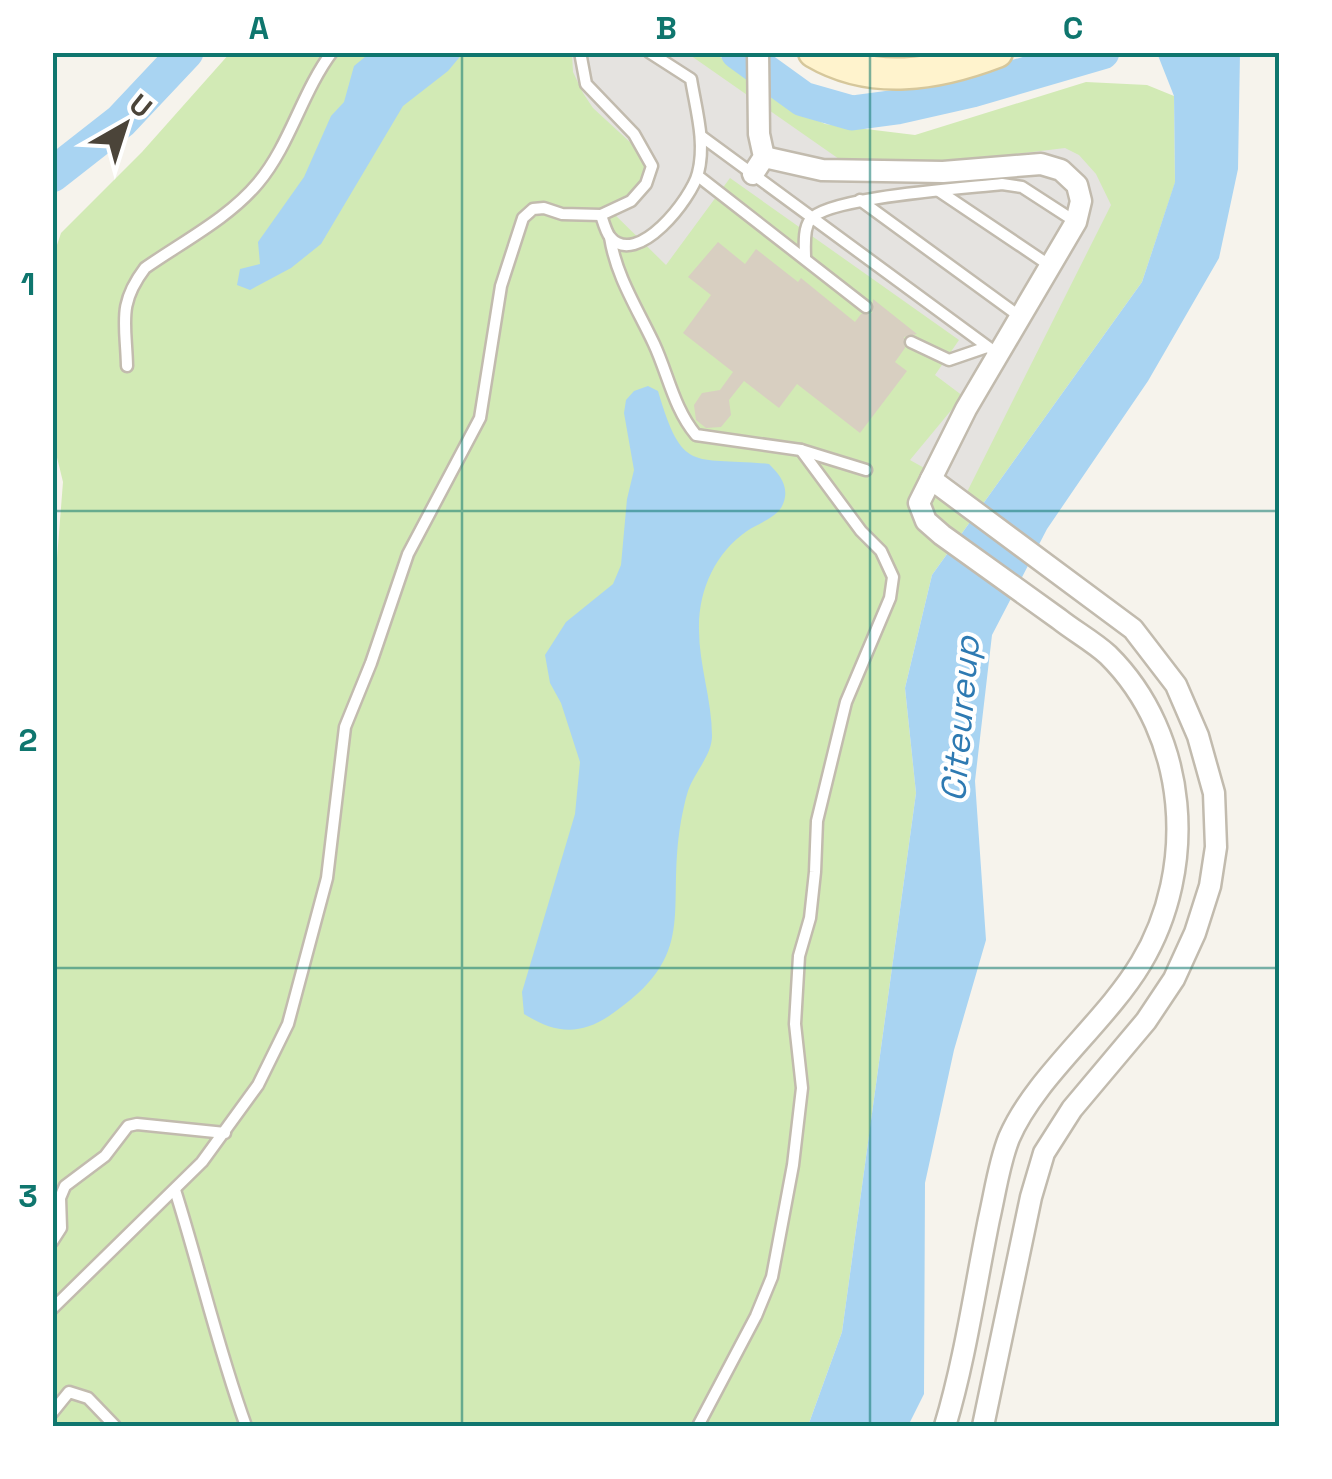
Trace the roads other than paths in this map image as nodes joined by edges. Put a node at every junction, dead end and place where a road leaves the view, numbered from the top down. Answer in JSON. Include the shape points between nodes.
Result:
{"nodes":[{"id":1,"x":332,"y":52,"type":"edge"},
{"id":2,"x":580,"y":52,"type":"edge"},
{"id":3,"x":649,"y":52,"type":"edge"},
{"id":4,"x":758,"y":52,"type":"edge"},
{"id":5,"x":814,"y":52,"type":"edge"},
{"id":6,"x":997,"y":52,"type":"edge"},
{"id":7,"x":701,"y":136,"type":"junction"},
{"id":8,"x":759,"y":165,"type":"junction"},
{"id":9,"x":698,"y":176,"type":"junction"},
{"id":10,"x":939,"y":191,"type":"junction"},
{"id":11,"x":860,"y":200,"type":"junction"},
{"id":12,"x":601,"y":215,"type":"junction"},
{"id":13,"x":811,"y":217,"type":"junction"},
{"id":14,"x":1076,"y":222,"type":"junction"},
{"id":15,"x":610,"y":237,"type":"junction"},
{"id":16,"x":805,"y":258,"type":"junction"},
{"id":17,"x":1049,"y":265,"type":"junction"},
{"id":18,"x":866,"y":307,"type":"dead end"},
{"id":19,"x":1019,"y":316,"type":"junction"},
{"id":20,"x":911,"y":342,"type":"dead end"},
{"id":21,"x":993,"y":351,"type":"junction"},
{"id":22,"x":128,"y":366,"type":"dead end"},
{"id":23,"x":801,"y":450,"type":"junction"},
{"id":24,"x":866,"y":470,"type":"dead end"},
{"id":25,"x":931,"y":480,"type":"junction"},
{"id":26,"x":1103,"y":606,"type":"junction"},
{"id":27,"x":1082,"y":637,"type":"junction"},
{"id":28,"x":225,"y":1133,"type":"junction"},
{"id":29,"x":175,"y":1190,"type":"junction"},
{"id":30,"x":52,"y":1242,"type":"edge"},
{"id":31,"x":52,"y":1309,"type":"edge"},
{"id":32,"x":52,"y":1413,"type":"edge"},
{"id":33,"x":115,"y":1426,"type":"edge"},
{"id":34,"x":246,"y":1426,"type":"edge"},
{"id":35,"x":698,"y":1426,"type":"edge"},
{"id":36,"x":945,"y":1426,"type":"edge"},
{"id":37,"x":982,"y":1426,"type":"edge"}],
"edges":[{"from":1,"to":22,"type":"lane","via":[[259,182],[133,284],[126,298]]},
{"from":2,"to":12,"type":"lane","via":[[586,84],[634,134],[652,166],[631,202]]},
{"from":3,"to":7,"type":"lane","via":[[691,79]]},
{"from":4,"to":8,"type":"street"},
{"from":5,"to":6,"type":"street","via":[[839,67],[900,75],[943,70]]},
{"from":7,"to":8,"type":"lane"},
{"from":7,"to":9,"type":"lane"},
{"from":8,"to":13,"type":"lane"},
{"from":8,"to":14,"type":"street","via":[[944,172],[1041,164],[1061,170],[1077,186]]},
{"from":9,"to":15,"type":"lane","via":[[671,220],[636,245]]},
{"from":9,"to":16,"type":"lane"},
{"from":10,"to":11,"type":"lane"},
{"from":10,"to":14,"type":"lane","via":[[1022,187]]},
{"from":10,"to":17,"type":"lane"},
{"from":11,"to":13,"type":"lane"},
{"from":11,"to":19,"type":"lane"},
{"from":12,"to":15,"type":"lane"},
{"from":12,"to":28,"type":"lane","via":[[533,209],[518,228],[501,286],[480,418],[408,554],[345,726],[327,878],[294,1007],[258,1085]]},
{"from":13,"to":16,"type":"lane"},
{"from":13,"to":21,"type":"lane"},
{"from":14,"to":17,"type":"street"},
{"from":15,"to":23,"type":"lane","via":[[614,264],[685,422],[696,434]]},
{"from":16,"to":18,"type":"lane"},
{"from":17,"to":19,"type":"street"},
{"from":19,"to":21,"type":"street"},
{"from":20,"to":21,"type":"lane","via":[[949,360]]},
{"from":21,"to":25,"type":"street"},
{"from":23,"to":24,"type":"lane"},
{"from":23,"to":35,"type":"lane","via":[[882,551],[893,576],[846,702],[816,822],[795,1024],[802,1088],[772,1276]]},
{"from":25,"to":26,"type":"street"},
{"from":25,"to":27,"type":"street","via":[[920,503],[926,522]]},
{"from":26,"to":27,"type":"street"},
{"from":26,"to":37,"type":"street","via":[[1133,629],[1176,685],[1214,793],[1216,847],[1200,918],[1174,979],[1044,1153]]},
{"from":27,"to":36,"type":"street","via":[[1108,655],[1144,703],[1164,748],[1178,798],[1174,877],[1142,961],[1010,1138]]},
{"from":28,"to":29,"type":"lane"},
{"from":28,"to":30,"type":"lane","via":[[128,1126],[105,1156],[65,1186],[61,1228]]},
{"from":29,"to":31,"type":"lane"},
{"from":29,"to":34,"type":"lane"},
{"from":32,"to":33,"type":"lane","via":[[69,1392],[88,1398]]}]}
